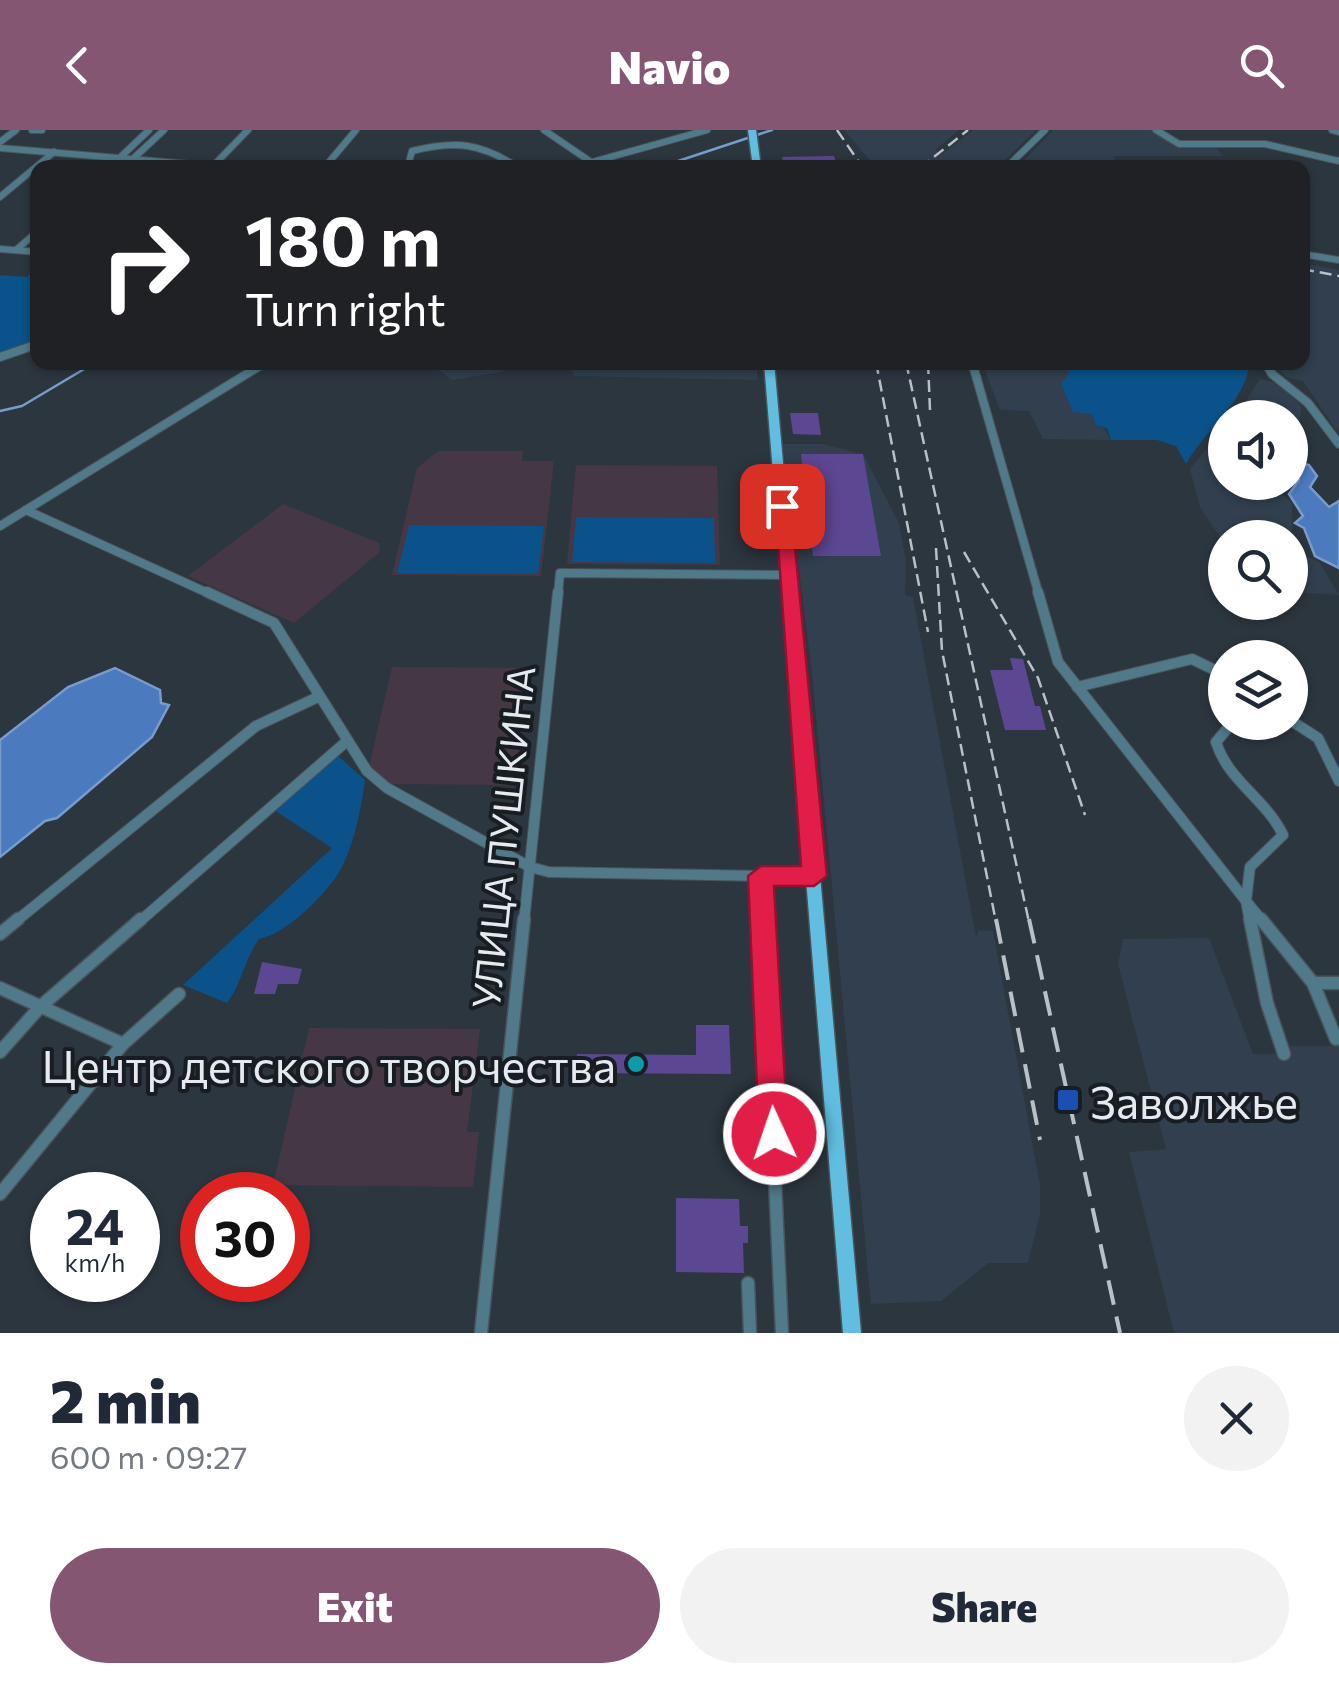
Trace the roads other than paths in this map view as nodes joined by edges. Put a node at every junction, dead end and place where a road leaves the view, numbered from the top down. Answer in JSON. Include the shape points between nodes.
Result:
{"nodes":[{"id":1,"x":16,"y":130,"type":"edge"},
{"id":2,"x":32,"y":130,"type":"edge"},
{"id":3,"x":42,"y":130,"type":"edge"},
{"id":4,"x":150,"y":130,"type":"edge"},
{"id":5,"x":164,"y":130,"type":"edge"},
{"id":6,"x":248,"y":130,"type":"edge"},
{"id":7,"x":356,"y":130,"type":"edge"},
{"id":8,"x":544,"y":130,"type":"edge"},
{"id":9,"x":707,"y":130,"type":"edge"},
{"id":10,"x":752,"y":130,"type":"edge"},
{"id":11,"x":1045,"y":130,"type":"edge"},
{"id":12,"x":1156,"y":130,"type":"edge"},
{"id":13,"x":1265,"y":132,"type":"edge"},
{"id":14,"x":1265,"y":144,"type":"junction"},
{"id":15,"x":0,"y":145,"type":"edge"},
{"id":16,"x":54,"y":152,"type":"junction"},
{"id":17,"x":120,"y":158,"type":"junction"},
{"id":18,"x":132,"y":159,"type":"junction"},
{"id":19,"x":45,"y":160,"type":"edge"},
{"id":20,"x":143,"y":160,"type":"edge"},
{"id":21,"x":218,"y":160,"type":"edge"},
{"id":22,"x":331,"y":160,"type":"edge"},
{"id":23,"x":410,"y":160,"type":"edge"},
{"id":24,"x":507,"y":160,"type":"edge"},
{"id":25,"x":588,"y":160,"type":"edge"},
{"id":26,"x":598,"y":160,"type":"edge"},
{"id":27,"x":756,"y":160,"type":"edge"},
{"id":28,"x":1014,"y":160,"type":"edge"},
{"id":29,"x":1339,"y":161,"type":"edge"},
{"id":30,"x":30,"y":172,"type":"edge"},
{"id":31,"x":0,"y":185,"type":"edge"},
{"id":32,"x":14,"y":186,"type":"junction"},
{"id":33,"x":0,"y":198,"type":"edge"},
{"id":34,"x":30,"y":238,"type":"edge"},
{"id":35,"x":0,"y":248,"type":"edge"},
{"id":36,"x":16,"y":250,"type":"junction"},
{"id":37,"x":30,"y":250,"type":"edge"},
{"id":38,"x":1310,"y":255,"type":"edge"},
{"id":39,"x":1339,"y":260,"type":"edge"},
{"id":40,"x":30,"y":347,"type":"edge"},
{"id":41,"x":0,"y":357,"type":"edge"},
{"id":42,"x":253,"y":370,"type":"edge"},
{"id":43,"x":770,"y":370,"type":"edge"},
{"id":44,"x":974,"y":370,"type":"edge"},
{"id":45,"x":1270,"y":370,"type":"edge"},
{"id":46,"x":1339,"y":444,"type":"edge"},
{"id":47,"x":26,"y":510,"type":"junction"},
{"id":48,"x":0,"y":526,"type":"edge"},
{"id":49,"x":787,"y":575,"type":"junction"},
{"id":50,"x":1208,"y":667,"type":"edge"},
{"id":51,"x":1077,"y":687,"type":"junction"},
{"id":52,"x":318,"y":697,"type":"junction"},
{"id":53,"x":1308,"y":732,"type":"edge"},
{"id":54,"x":1218,"y":740,"type":"edge"},
{"id":55,"x":347,"y":741,"type":"junction"},
{"id":56,"x":1339,"y":782,"type":"edge"},
{"id":57,"x":530,"y":867,"type":"junction"},
{"id":58,"x":761,"y":876,"type":"junction"},
{"id":59,"x":814,"y":876,"type":"junction"},
{"id":60,"x":1246,"y":901,"type":"junction"},
{"id":61,"x":0,"y":934,"type":"edge"},
{"id":62,"x":1313,"y":982,"type":"junction"},
{"id":63,"x":1339,"y":984,"type":"edge"},
{"id":64,"x":0,"y":988,"type":"edge"},
{"id":65,"x":179,"y":994,"type":"dead end"},
{"id":66,"x":40,"y":1007,"type":"junction"},
{"id":67,"x":1336,"y":1040,"type":"dead end"},
{"id":68,"x":123,"y":1044,"type":"junction"},
{"id":69,"x":0,"y":1052,"type":"edge"},
{"id":70,"x":1284,"y":1054,"type":"dead end"},
{"id":71,"x":0,"y":1194,"type":"edge"},
{"id":72,"x":748,"y":1283,"type":"dead end"},
{"id":73,"x":481,"y":1333,"type":"edge"},
{"id":74,"x":750,"y":1333,"type":"edge"},
{"id":75,"x":782,"y":1333,"type":"edge"},
{"id":76,"x":852,"y":1333,"type":"edge"}],
"edges":[{"from":1,"to":15,"type":"street"},
{"from":2,"to":3,"type":"street"},
{"from":4,"to":17,"type":"street"},
{"from":5,"to":18,"type":"street"},
{"from":6,"to":21,"type":"street"},
{"from":7,"to":22,"type":"street"},
{"from":8,"to":25,"type":"street"},
{"from":9,"to":26,"type":"street"},
{"from":10,"to":27,"type":"main road"},
{"from":11,"to":28,"type":"street"},
{"from":12,"to":14,"type":"street","via":[[1179,144]]},
{"from":13,"to":14,"type":"street"},
{"from":14,"to":29,"type":"street"},
{"from":15,"to":16,"type":"street"},
{"from":16,"to":17,"type":"street"},
{"from":16,"to":19,"type":"street"},
{"from":17,"to":18,"type":"street"},
{"from":18,"to":20,"type":"street"},
{"from":23,"to":24,"type":"street","via":[[412,151],[461,139],[483,143]]},
{"from":30,"to":32,"type":"street"},
{"from":31,"to":32,"type":"street"},
{"from":32,"to":33,"type":"street"},
{"from":34,"to":36,"type":"street"},
{"from":35,"to":36,"type":"street"},
{"from":36,"to":37,"type":"street"},
{"from":38,"to":39,"type":"street"},
{"from":40,"to":41,"type":"street"},
{"from":42,"to":47,"type":"street"},
{"from":43,"to":49,"type":"main road"},
{"from":44,"to":51,"type":"street","via":[[1058,662]]},
{"from":45,"to":46,"type":"street","via":[[1308,403]]},
{"from":47,"to":48,"type":"street"},
{"from":47,"to":52,"type":"street","via":[[274,624]]},
{"from":49,"to":57,"type":"street","name":"УЛИЦА ПУШКИНА","via":[[560,573]]},
{"from":49,"to":59,"type":"main road"},
{"from":50,"to":51,"type":"street","via":[[1192,659]]},
{"from":51,"to":60,"type":"street"},
{"from":52,"to":55,"type":"street"},
{"from":52,"to":61,"type":"street","via":[[256,726]]},
{"from":53,"to":56,"type":"street","via":[[1318,738]]},
{"from":54,"to":60,"type":"street","via":[[1218,757],[1278,819],[1283,835],[1250,867]]},
{"from":55,"to":57,"type":"street","via":[[387,788]]},
{"from":55,"to":66,"type":"street"},
{"from":57,"to":58,"type":"street"},
{"from":57,"to":73,"type":"street","name":"УЛИЦА ПУШКИНА"},
{"from":58,"to":59,"type":"street"},
{"from":58,"to":75,"type":"street"},
{"from":59,"to":76,"type":"main road"},
{"from":60,"to":62,"type":"street"},
{"from":60,"to":70,"type":"street","via":[[1266,1003]]},
{"from":62,"to":63,"type":"street"},
{"from":62,"to":67,"type":"street"},
{"from":64,"to":66,"type":"street"},
{"from":65,"to":68,"type":"street"},
{"from":66,"to":68,"type":"street"},
{"from":66,"to":69,"type":"street"},
{"from":68,"to":71,"type":"street"},
{"from":72,"to":74,"type":"street"}]}
